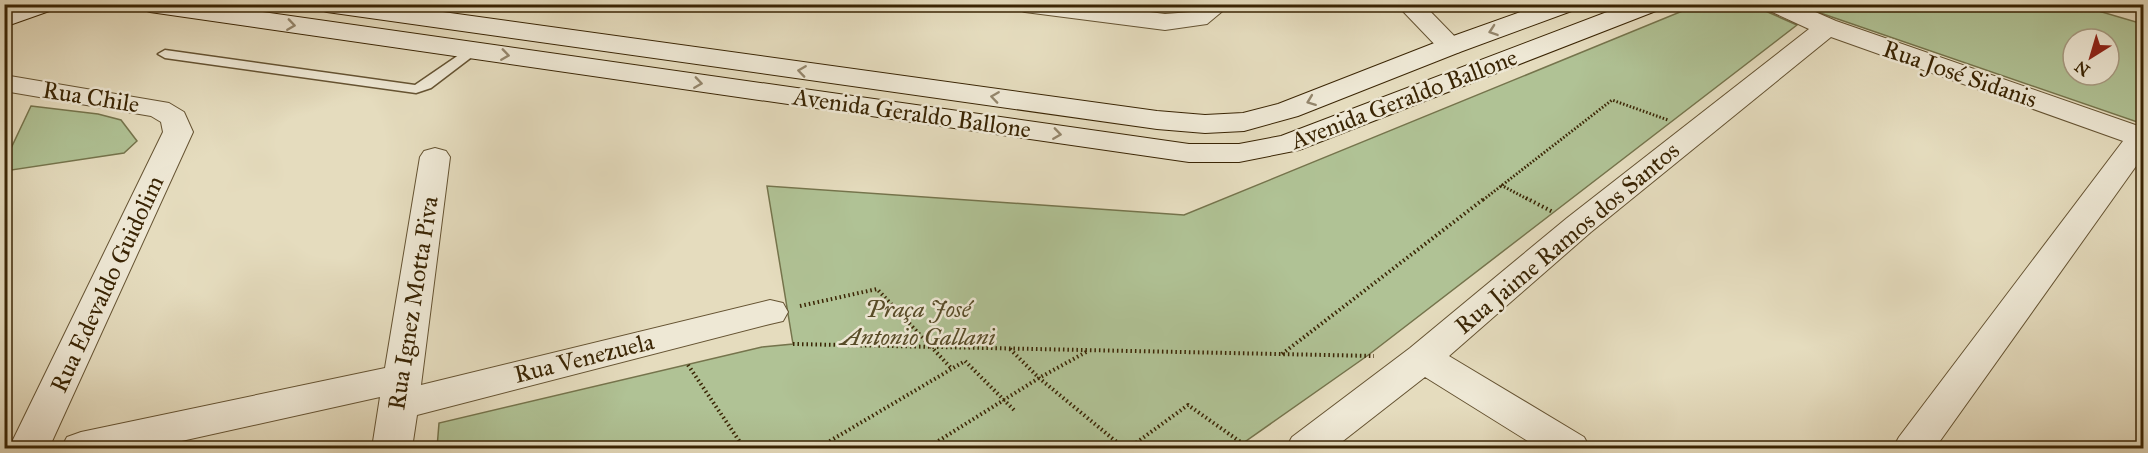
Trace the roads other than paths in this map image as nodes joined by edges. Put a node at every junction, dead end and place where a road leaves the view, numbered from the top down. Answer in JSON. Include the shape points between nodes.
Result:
{"nodes":[{"id":1,"x":46,"y":4,"type":"edge"},
{"id":2,"x":150,"y":4,"type":"edge"},
{"id":3,"x":327,"y":4,"type":"edge"},
{"id":4,"x":1025,"y":4,"type":"edge"},
{"id":5,"x":1219,"y":4,"type":"edge"},
{"id":6,"x":1408,"y":4,"type":"edge"},
{"id":7,"x":1568,"y":4,"type":"edge"},
{"id":8,"x":1652,"y":4,"type":"edge"},
{"id":9,"x":1779,"y":6,"type":"dead end"},
{"id":10,"x":4,"y":19,"type":"edge"},
{"id":11,"x":1827,"y":27,"type":"junction"},
{"id":12,"x":1451,"y":46,"type":"junction"},
{"id":13,"x":472,"y":50,"type":"junction"},
{"id":14,"x":165,"y":54,"type":"dead end"},
{"id":15,"x":4,"y":83,"type":"edge"},
{"id":16,"x":174,"y":118,"type":"joint"},
{"id":17,"x":2142,"y":137,"type":"edge"},
{"id":18,"x":435,"y":157,"type":"dead end"},
{"id":19,"x":770,"y":312,"type":"road end"},
{"id":20,"x":1423,"y":358,"type":"junction"},
{"id":21,"x":400,"y":392,"type":"junction"},
{"id":22,"x":29,"y":448,"type":"edge"},
{"id":23,"x":81,"y":448,"type":"edge"},
{"id":24,"x":392,"y":448,"type":"edge"},
{"id":25,"x":1306,"y":448,"type":"edge"},
{"id":26,"x":1570,"y":448,"type":"edge"},
{"id":27,"x":1913,"y":448,"type":"edge"}],
"edges":[{"from":1,"to":10,"type":"street"},
{"from":2,"to":13,"type":"street","name":"Avenida Geraldo Ballone","one_way":true},
{"from":12,"to":3,"type":"street","name":"Avenida Geraldo Ballone","one_way":true,"via":[[1288,110],[1244,122],[1205,124]]},
{"from":4,"to":5,"type":"street","via":[[1165,22],[1198,19]]},
{"from":6,"to":12,"type":"street"},
{"from":7,"to":12,"type":"street","name":"Avenida Geraldo Ballone","one_way":true},
{"from":13,"to":8,"type":"street","name":"Avenida Geraldo Ballone","one_way":true,"via":[[1190,153],[1239,153],[1288,144]]},
{"from":9,"to":11,"type":"street","name":"Rua José Sidanis"},
{"from":11,"to":17,"type":"street","name":"Rua José Sidanis"},
{"from":11,"to":20,"type":"street","name":"Rua Jaime Ramos dos Santos","via":[[1579,225]]},
{"from":13,"to":14,"type":"lane","via":[[426,86],[416,88]]},
{"from":15,"to":16,"type":"street","name":"Rua Chile","via":[[135,104],[159,109]]},
{"from":16,"to":22,"type":"street","name":"Rua Edevaldo Guidolim","via":[[178,132]]},
{"from":17,"to":27,"type":"street"},
{"from":18,"to":21,"type":"street","name":"Rua Ignez Motta Piva"},
{"from":19,"to":21,"type":"street","name":"Rua Venezuela"},
{"from":20,"to":25,"type":"street","name":"Rua Jaime Ramos dos Santos"},
{"from":20,"to":26,"type":"street"},
{"from":21,"to":23,"type":"street","name":"Rua Venezuela"},
{"from":21,"to":24,"type":"street","name":"Rua Ignez Motta Piva"}]}
